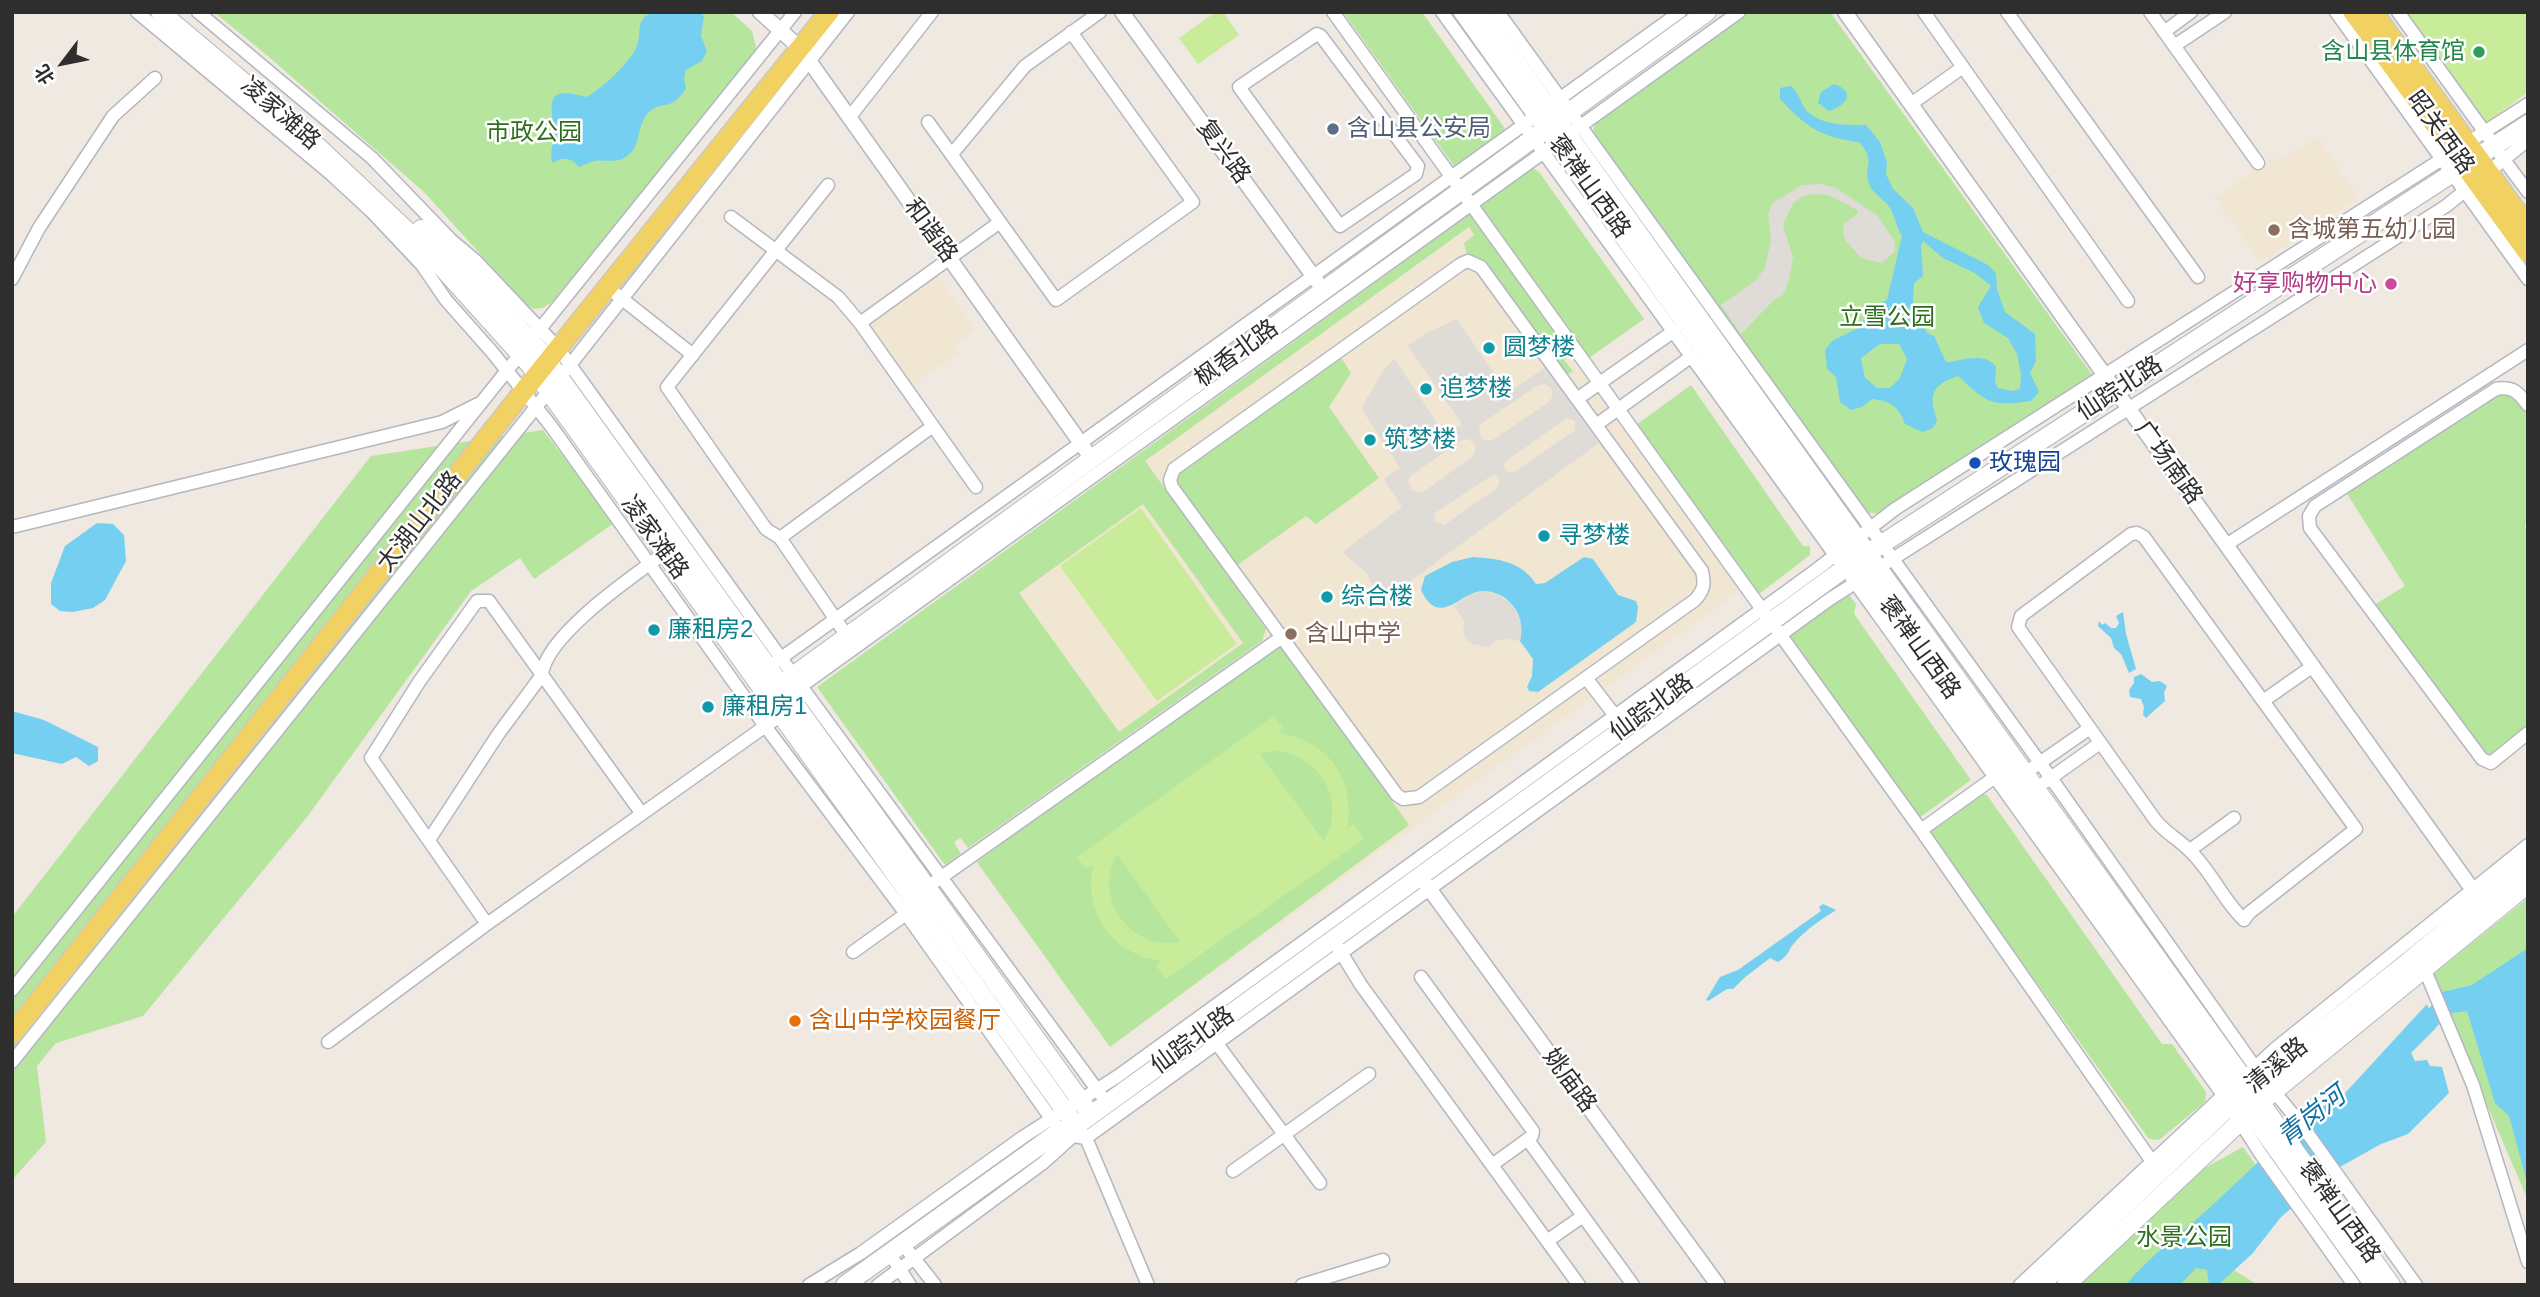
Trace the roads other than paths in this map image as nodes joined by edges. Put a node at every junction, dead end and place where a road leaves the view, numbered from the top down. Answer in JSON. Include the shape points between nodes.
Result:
{"nodes":[{"id":1,"x":137,"y":12,"type":"edge"},
{"id":2,"x":160,"y":12,"type":"edge"},
{"id":3,"x":178,"y":12,"type":"edge"},
{"id":4,"x":198,"y":12,"type":"edge"},
{"id":5,"x":760,"y":12,"type":"edge"},
{"id":6,"x":795,"y":12,"type":"edge"},
{"id":7,"x":814,"y":12,"type":"edge"},
{"id":8,"x":829,"y":12,"type":"edge"},
{"id":9,"x":848,"y":12,"type":"edge"},
{"id":10,"x":932,"y":12,"type":"edge"},
{"id":11,"x":1100,"y":12,"type":"edge"},
{"id":12,"x":1122,"y":12,"type":"edge"},
{"id":13,"x":1333,"y":12,"type":"edge"},
{"id":14,"x":1442,"y":12,"type":"edge"},
{"id":15,"x":1463,"y":12,"type":"edge"},
{"id":16,"x":1480,"y":12,"type":"edge"},
{"id":17,"x":1498,"y":12,"type":"edge"},
{"id":18,"x":1680,"y":12,"type":"edge"},
{"id":19,"x":1707,"y":12,"type":"edge"},
{"id":20,"x":1740,"y":12,"type":"edge"},
{"id":21,"x":1845,"y":12,"type":"edge"},
{"id":22,"x":1924,"y":12,"type":"edge"},
{"id":23,"x":2007,"y":12,"type":"edge"},
{"id":24,"x":2150,"y":12,"type":"edge"},
{"id":25,"x":2191,"y":12,"type":"edge"},
{"id":26,"x":2225,"y":12,"type":"edge"},
{"id":27,"x":2336,"y":12,"type":"edge"},
{"id":28,"x":2353,"y":12,"type":"edge"},
{"id":29,"x":2373,"y":12,"type":"edge"},
{"id":30,"x":2399,"y":12,"type":"edge"},
{"id":31,"x":1071,"y":32,"type":"junction"},
{"id":32,"x":2164,"y":32,"type":"junction"},
{"id":33,"x":795,"y":45,"type":"junction"},
{"id":34,"x":2174,"y":46,"type":"junction"},
{"id":35,"x":1963,"y":67,"type":"junction"},
{"id":36,"x":155,"y":78,"type":"dead end"},
{"id":37,"x":1384,"y":84,"type":"junction"},
{"id":38,"x":1366,"y":96,"type":"junction"},
{"id":39,"x":1911,"y":104,"type":"junction"},
{"id":40,"x":2528,"y":104,"type":"edge"},
{"id":41,"x":849,"y":118,"type":"junction"},
{"id":42,"x":928,"y":122,"type":"dead end"},
{"id":43,"x":2528,"y":124,"type":"edge"},
{"id":44,"x":1552,"y":125,"type":"junction"},
{"id":45,"x":2528,"y":140,"type":"edge"},
{"id":46,"x":2495,"y":146,"type":"junction"},
{"id":47,"x":952,"y":154,"type":"junction"},
{"id":48,"x":2258,"y":163,"type":"dead end"},
{"id":49,"x":2465,"y":167,"type":"junction"},
{"id":50,"x":828,"y":185,"type":"dead end"},
{"id":51,"x":1461,"y":191,"type":"junction"},
{"id":52,"x":2528,"y":192,"type":"edge"},
{"id":53,"x":731,"y":217,"type":"dead end"},
{"id":54,"x":1000,"y":222,"type":"junction"},
{"id":55,"x":2528,"y":228,"type":"edge"},
{"id":56,"x":776,"y":250,"type":"junction"},
{"id":57,"x":2528,"y":253,"type":"edge"},
{"id":58,"x":950,"y":259,"type":"junction"},
{"id":59,"x":1313,"y":276,"type":"junction"},
{"id":60,"x":2198,"y":277,"type":"dead end"},
{"id":61,"x":12,"y":279,"type":"edge"},
{"id":62,"x":2528,"y":279,"type":"edge"},
{"id":63,"x":1324,"y":291,"type":"junction"},
{"id":64,"x":615,"y":293,"type":"junction"},
{"id":65,"x":2128,"y":301,"type":"dead end"},
{"id":66,"x":860,"y":323,"type":"junction"},
{"id":67,"x":1674,"y":331,"type":"junction"},
{"id":68,"x":2528,"y":350,"type":"edge"},
{"id":69,"x":540,"y":351,"type":"junction"},
{"id":70,"x":693,"y":355,"type":"junction"},
{"id":71,"x":1692,"y":356,"type":"junction"},
{"id":72,"x":2105,"y":375,"type":"junction"},
{"id":73,"x":559,"y":378,"type":"junction"},
{"id":74,"x":515,"y":382,"type":"junction"},
{"id":75,"x":1600,"y":384,"type":"junction"},
{"id":76,"x":2117,"y":392,"type":"junction"},
{"id":77,"x":1577,"y":399,"type":"junction"},
{"id":78,"x":482,"y":402,"type":"junction"},
{"id":79,"x":2528,"y":405,"type":"edge"},
{"id":80,"x":536,"y":407,"type":"junction"},
{"id":81,"x":2129,"y":408,"type":"junction"},
{"id":82,"x":1618,"y":409,"type":"junction"},
{"id":83,"x":1596,"y":425,"type":"junction"},
{"id":84,"x":933,"y":426,"type":"junction"},
{"id":85,"x":1081,"y":443,"type":"junction"},
{"id":86,"x":1092,"y":458,"type":"junction"},
{"id":87,"x":976,"y":487,"type":"dead end"},
{"id":88,"x":12,"y":527,"type":"edge"},
{"id":89,"x":780,"y":538,"type":"junction"},
{"id":90,"x":2227,"y":545,"type":"junction"},
{"id":91,"x":665,"y":553,"type":"junction"},
{"id":92,"x":1863,"y":556,"type":"junction"},
{"id":93,"x":650,"y":564,"type":"junction"},
{"id":94,"x":835,"y":619,"type":"junction"},
{"id":95,"x":1771,"y":621,"type":"junction"},
{"id":96,"x":848,"y":636,"type":"junction"},
{"id":97,"x":1282,"y":637,"type":"junction"},
{"id":98,"x":2313,"y":666,"type":"junction"},
{"id":99,"x":768,"y":668,"type":"junction"},
{"id":100,"x":542,"y":675,"type":"junction"},
{"id":101,"x":1586,"y":678,"type":"junction"},
{"id":102,"x":739,"y":688,"type":"junction"},
{"id":103,"x":784,"y":694,"type":"junction"},
{"id":104,"x":2263,"y":701,"type":"junction"},
{"id":105,"x":762,"y":721,"type":"junction"},
{"id":106,"x":1624,"y":728,"type":"junction"},
{"id":107,"x":2090,"y":728,"type":"junction"},
{"id":108,"x":2528,"y":733,"type":"edge"},
{"id":109,"x":2100,"y":743,"type":"junction"},
{"id":110,"x":2033,"y":768,"type":"junction"},
{"id":111,"x":1995,"y":778,"type":"junction"},
{"id":112,"x":2043,"y":783,"type":"junction"},
{"id":113,"x":642,"y":814,"type":"junction"},
{"id":114,"x":2234,"y":818,"type":"dead end"},
{"id":115,"x":1921,"y":830,"type":"junction"},
{"id":116,"x":429,"y":840,"type":"junction"},
{"id":117,"x":2528,"y":845,"type":"edge"},
{"id":118,"x":2190,"y":850,"type":"junction"},
{"id":119,"x":2528,"y":862,"type":"edge"},
{"id":120,"x":1425,"y":883,"type":"junction"},
{"id":121,"x":2528,"y":884,"type":"edge"},
{"id":122,"x":922,"y":894,"type":"junction"},
{"id":123,"x":2481,"y":901,"type":"junction"},
{"id":124,"x":487,"y":924,"type":"junction"},
{"id":125,"x":1337,"y":946,"type":"junction"},
{"id":126,"x":853,"y":952,"type":"dead end"},
{"id":127,"x":2424,"y":968,"type":"junction"},
{"id":128,"x":1421,"y":977,"type":"dead end"},
{"id":129,"x":12,"y":990,"type":"edge"},
{"id":130,"x":12,"y":1016,"type":"edge"},
{"id":131,"x":12,"y":1034,"type":"edge"},
{"id":132,"x":1212,"y":1037,"type":"junction"},
{"id":133,"x":328,"y":1042,"type":"dead end"},
{"id":134,"x":12,"y":1062,"type":"edge"},
{"id":135,"x":1369,"y":1074,"type":"dead end"},
{"id":136,"x":2242,"y":1086,"type":"junction"},
{"id":137,"x":1102,"y":1096,"type":"junction"},
{"id":138,"x":1080,"y":1100,"type":"junction"},
{"id":139,"x":2256,"y":1106,"type":"junction"},
{"id":140,"x":1091,"y":1115,"type":"junction"},
{"id":141,"x":1068,"y":1128,"type":"junction"},
{"id":142,"x":1285,"y":1135,"type":"junction"},
{"id":143,"x":1528,"y":1140,"type":"junction"},
{"id":144,"x":1492,"y":1164,"type":"junction"},
{"id":145,"x":2156,"y":1166,"type":"junction"},
{"id":146,"x":1233,"y":1171,"type":"dead end"},
{"id":147,"x":1320,"y":1183,"type":"dead end"},
{"id":148,"x":2320,"y":1196,"type":"junction"},
{"id":149,"x":1583,"y":1216,"type":"junction"},
{"id":150,"x":1548,"y":1241,"type":"junction"},
{"id":151,"x":895,"y":1248,"type":"junction"},
{"id":152,"x":1383,"y":1259,"type":"dead end"},
{"id":153,"x":2528,"y":1262,"type":"edge"},
{"id":154,"x":809,"y":1285,"type":"edge"},
{"id":155,"x":845,"y":1285,"type":"edge"},
{"id":156,"x":878,"y":1285,"type":"edge"},
{"id":157,"x":911,"y":1285,"type":"edge"},
{"id":158,"x":935,"y":1285,"type":"edge"},
{"id":159,"x":1148,"y":1285,"type":"edge"},
{"id":160,"x":1302,"y":1285,"type":"edge"},
{"id":161,"x":1579,"y":1285,"type":"edge"},
{"id":162,"x":1633,"y":1285,"type":"edge"},
{"id":163,"x":1718,"y":1285,"type":"edge"},
{"id":164,"x":2020,"y":1285,"type":"edge"},
{"id":165,"x":2040,"y":1285,"type":"edge"},
{"id":166,"x":2066,"y":1285,"type":"edge"},
{"id":167,"x":2354,"y":1285,"type":"edge"},
{"id":168,"x":2374,"y":1285,"type":"edge"},
{"id":169,"x":2391,"y":1285,"type":"edge"},
{"id":170,"x":2416,"y":1285,"type":"edge"}],
"edges":[{"from":1,"to":74,"type":"street","via":[[371,211],[422,265]]},
{"from":2,"to":69,"type":"main road","name":"凌家滩路","via":[[298,128]]},
{"from":3,"to":69,"type":"main road","name":"凌家滩路","via":[[305,119],[467,272]]},
{"from":4,"to":69,"type":"street","via":[[372,158]]},
{"from":5,"to":33,"type":"street","name":"和谐路"},
{"from":6,"to":33,"type":"street"},
{"from":7,"to":33,"type":"main road","name":"太湖山北路"},
{"from":8,"to":33,"type":"main road","name":"太湖山北路"},
{"from":9,"to":33,"type":"street"},
{"from":10,"to":41,"type":"street"},
{"from":11,"to":31,"type":"street"},
{"from":12,"to":59,"type":"street","name":"复兴路"},
{"from":13,"to":37,"type":"street"},
{"from":14,"to":44,"type":"street"},
{"from":15,"to":44,"type":"main road","name":"褒禅山西路"},
{"from":16,"to":44,"type":"main road","name":"褒禅山西路"},
{"from":17,"to":44,"type":"street"},
{"from":18,"to":44,"type":"street"},
{"from":19,"to":44,"type":"main road","name":"枫香北路"},
{"from":20,"to":44,"type":"street"},
{"from":21,"to":39,"type":"street","name":"广场南路"},
{"from":22,"to":35,"type":"street"},
{"from":23,"to":60,"type":"street"},
{"from":24,"to":32,"type":"street"},
{"from":25,"to":32,"type":"street"},
{"from":26,"to":34,"type":"street"},
{"from":27,"to":49,"type":"street"},
{"from":28,"to":49,"type":"main road","name":"昭关西路"},
{"from":29,"to":49,"type":"main road","name":"昭关西路"},
{"from":30,"to":46,"type":"street"},
{"from":31,"to":47,"type":"street","via":[[1025,66]]},
{"from":31,"to":54,"type":"street","via":[[1192,202],[1056,300]]},
{"from":32,"to":34,"type":"street"},
{"from":33,"to":41,"type":"street","name":"和谐路"},
{"from":33,"to":64,"type":"main road","name":"太湖山北路"},
{"from":33,"to":69,"type":"main road","name":"太湖山北路"},
{"from":34,"to":48,"type":"street"},
{"from":35,"to":39,"type":"street"},
{"from":35,"to":65,"type":"street"},
{"from":36,"to":61,"type":"street","via":[[113,116],[39,228]]},
{"from":37,"to":38,"type":"street"},
{"from":37,"to":51,"type":"street"},
{"from":38,"to":38,"type":"street","via":[[1317,34],[1238,87],[1340,226],[1416,174],[1418,166]]},
{"from":39,"to":72,"type":"street","name":"广场南路"},
{"from":40,"to":46,"type":"street"},
{"from":41,"to":58,"type":"street","name":"和谐路"},
{"from":42,"to":47,"type":"street"},
{"from":43,"to":46,"type":"main road","name":"仙踪北路"},
{"from":44,"to":51,"type":"main road","name":"枫香北路"},
{"from":44,"to":67,"type":"street"},
{"from":44,"to":92,"type":"main road","name":"褒禅山西路"},
{"from":44,"to":92,"type":"street"},
{"from":45,"to":46,"type":"street"},
{"from":46,"to":49,"type":"main road","name":"仙踪北路"},
{"from":46,"to":52,"type":"street"},
{"from":47,"to":54,"type":"street"},
{"from":49,"to":55,"type":"main road","name":"昭关西路"},
{"from":49,"to":57,"type":"main road","name":"昭关西路"},
{"from":49,"to":62,"type":"street"},
{"from":49,"to":72,"type":"street"},
{"from":49,"to":76,"type":"main road","name":"仙踪北路"},
{"from":49,"to":81,"type":"street","via":[[2446,206]]},
{"from":50,"to":56,"type":"street"},
{"from":51,"to":59,"type":"street"},
{"from":51,"to":63,"type":"main road","name":"枫香北路"},
{"from":51,"to":75,"type":"street"},
{"from":51,"to":103,"type":"street"},
{"from":53,"to":56,"type":"street"},
{"from":54,"to":58,"type":"street"},
{"from":56,"to":66,"type":"street","via":[[838,297]]},
{"from":56,"to":70,"type":"street"},
{"from":58,"to":66,"type":"street"},
{"from":58,"to":85,"type":"street","name":"和谐路"},
{"from":59,"to":63,"type":"street","name":"复兴路"},
{"from":59,"to":85,"type":"street"},
{"from":63,"to":86,"type":"main road","name":"枫香北路"},
{"from":64,"to":69,"type":"main road","name":"太湖山北路"},
{"from":64,"to":70,"type":"street"},
{"from":64,"to":73,"type":"street"},
{"from":66,"to":84,"type":"street"},
{"from":67,"to":71,"type":"street"},
{"from":67,"to":75,"type":"street"},
{"from":68,"to":90,"type":"street"},
{"from":69,"to":73,"type":"main road","name":"凌家滩路"},
{"from":69,"to":73,"type":"street"},
{"from":69,"to":74,"type":"main road","name":"太湖山北路"},
{"from":70,"to":89,"type":"street","via":[[667,387],[766,529]]},
{"from":71,"to":82,"type":"street"},
{"from":71,"to":92,"type":"street"},
{"from":72,"to":76,"type":"street","name":"广场南路"},
{"from":72,"to":92,"type":"street","via":[[1895,509]]},
{"from":73,"to":80,"type":"street"},
{"from":73,"to":91,"type":"main road","name":"凌家滩路"},
{"from":73,"to":99,"type":"main road","name":"凌家滩路"},
{"from":74,"to":78,"type":"street"},
{"from":74,"to":80,"type":"street"},
{"from":74,"to":130,"type":"main road","name":"太湖山北路"},
{"from":74,"to":131,"type":"main road","name":"太湖山北路"},
{"from":75,"to":77,"type":"street"},
{"from":75,"to":82,"type":"street"},
{"from":76,"to":81,"type":"street","name":"广场南路"},
{"from":76,"to":92,"type":"main road","name":"仙踪北路"},
{"from":77,"to":83,"type":"street"},
{"from":77,"to":97,"type":"street","via":[[1481,267],[1468,261],[1174,469],[1172,487]]},
{"from":78,"to":88,"type":"street","via":[[442,422]]},
{"from":78,"to":129,"type":"street"},
{"from":79,"to":108,"type":"street","via":[[2509,387],[2496,389],[2315,506],[2308,516],[2310,528],[2482,760],[2491,763]]},
{"from":80,"to":93,"type":"street"},
{"from":80,"to":134,"type":"street"},
{"from":81,"to":90,"type":"street","name":"广场南路"},
{"from":81,"to":92,"type":"street"},
{"from":82,"to":83,"type":"street"},
{"from":82,"to":95,"type":"street"},
{"from":83,"to":101,"type":"street","via":[[1702,571],[1705,583],[1695,600]]},
{"from":84,"to":87,"type":"street"},
{"from":84,"to":89,"type":"street"},
{"from":85,"to":86,"type":"street","name":"和谐路"},
{"from":85,"to":94,"type":"street"},
{"from":86,"to":96,"type":"main road","name":"枫香北路"},
{"from":89,"to":94,"type":"street"},
{"from":90,"to":98,"type":"street","name":"广场南路"},
{"from":91,"to":93,"type":"street"},
{"from":91,"to":99,"type":"main road","name":"凌家滩路"},
{"from":92,"to":95,"type":"main road","name":"仙踪北路"},
{"from":92,"to":110,"type":"main road","name":"褒禅山西路"},
{"from":92,"to":111,"type":"street"},
{"from":92,"to":120,"type":"street"},
{"from":92,"to":136,"type":"main road","name":"褒禅山西路"},
{"from":92,"to":137,"type":"street"},
{"from":93,"to":100,"type":"street","via":[[576,621],[543,665]]},
{"from":93,"to":102,"type":"street"},
{"from":94,"to":96,"type":"street"},
{"from":94,"to":99,"type":"street"},
{"from":95,"to":106,"type":"main road","name":"仙踪北路"},
{"from":95,"to":115,"type":"street"},
{"from":96,"to":103,"type":"main road","name":"枫香北路"},
{"from":97,"to":101,"type":"street","via":[[1403,799],[1419,797]]},
{"from":97,"to":122,"type":"street"},
{"from":98,"to":104,"type":"street"},
{"from":98,"to":123,"type":"street","name":"广场南路"},
{"from":99,"to":102,"type":"street"},
{"from":99,"to":103,"type":"main road","name":"凌家滩路"},
{"from":100,"to":113,"type":"street"},
{"from":100,"to":116,"type":"street"},
{"from":100,"to":116,"type":"street","via":[[489,601],[477,601],[371,758]]},
{"from":101,"to":106,"type":"street"},
{"from":102,"to":105,"type":"street"},
{"from":103,"to":105,"type":"street"},
{"from":103,"to":122,"type":"main road","name":"凌家滩路"},
{"from":103,"to":122,"type":"street"},
{"from":104,"to":107,"type":"street","via":[[2137,533],[2021,616],[2018,627]]},
{"from":104,"to":118,"type":"street","via":[[2356,829],[2244,919]]},
{"from":105,"to":113,"type":"street"},
{"from":105,"to":122,"type":"street"},
{"from":106,"to":120,"type":"main road","name":"仙踪北路"},
{"from":107,"to":109,"type":"street"},
{"from":107,"to":110,"type":"street"},
{"from":109,"to":112,"type":"street"},
{"from":109,"to":118,"type":"street","via":[[2156,821]]},
{"from":110,"to":112,"type":"main road","name":"褒禅山西路"},
{"from":111,"to":115,"type":"street"},
{"from":111,"to":136,"type":"street"},
{"from":112,"to":136,"type":"main road","name":"褒禅山西路"},
{"from":113,"to":124,"type":"street"},
{"from":114,"to":118,"type":"street"},
{"from":115,"to":145,"type":"street"},
{"from":116,"to":124,"type":"street"},
{"from":117,"to":123,"type":"street"},
{"from":119,"to":123,"type":"main road","name":"清溪路"},
{"from":120,"to":125,"type":"main road","name":"仙踪北路"},
{"from":120,"to":163,"type":"street","name":"姚庙路"},
{"from":121,"to":123,"type":"main road","name":"清溪路"},
{"from":122,"to":126,"type":"street"},
{"from":122,"to":137,"type":"street"},
{"from":122,"to":138,"type":"main road","name":"凌家滩路"},
{"from":122,"to":141,"type":"main road","name":"凌家滩路"},
{"from":123,"to":127,"type":"main road","name":"清溪路"},
{"from":123,"to":136,"type":"main road","name":"清溪路","via":[[2408,962]]},
{"from":124,"to":133,"type":"street"},
{"from":125,"to":132,"type":"main road","name":"仙踪北路"},
{"from":125,"to":144,"type":"street"},
{"from":127,"to":139,"type":"main road","name":"清溪路"},
{"from":127,"to":153,"type":"street","via":[[2473,1085]]},
{"from":128,"to":143,"type":"street","via":[[1533,1130]]},
{"from":132,"to":137,"type":"main road","name":"仙踪北路"},
{"from":132,"to":141,"type":"street"},
{"from":132,"to":142,"type":"street"},
{"from":135,"to":142,"type":"street"},
{"from":136,"to":139,"type":"main road","name":"褒禅山西路"},
{"from":136,"to":139,"type":"street"},
{"from":136,"to":145,"type":"main road","name":"清溪路"},
{"from":137,"to":138,"type":"street"},
{"from":137,"to":140,"type":"main road","name":"仙踪北路"},
{"from":138,"to":140,"type":"main road","name":"凌家滩路"},
{"from":138,"to":141,"type":"street"},
{"from":139,"to":148,"type":"main road","name":"褒禅山西路"},
{"from":139,"to":166,"type":"main road","name":"清溪路"},
{"from":139,"to":167,"type":"street","via":[[2260,1153]]},
{"from":139,"to":170,"type":"street","via":[[2301,1124]]},
{"from":140,"to":141,"type":"main road","name":"仙踪北路"},
{"from":141,"to":151,"type":"main road","name":"仙踪北路"},
{"from":141,"to":154,"type":"street"},
{"from":141,"to":156,"type":"street","via":[[1043,1163]]},
{"from":141,"to":159,"type":"street"},
{"from":142,"to":146,"type":"street"},
{"from":142,"to":147,"type":"street"},
{"from":143,"to":144,"type":"street"},
{"from":143,"to":149,"type":"street"},
{"from":144,"to":150,"type":"street"},
{"from":145,"to":164,"type":"street"},
{"from":145,"to":165,"type":"main road","name":"清溪路"},
{"from":148,"to":168,"type":"main road","name":"褒禅山西路"},
{"from":148,"to":169,"type":"main road","name":"褒禅山西路"},
{"from":149,"to":150,"type":"street"},
{"from":149,"to":162,"type":"street"},
{"from":150,"to":161,"type":"street"},
{"from":151,"to":155,"type":"main road","name":"仙踪北路"},
{"from":151,"to":157,"type":"street"},
{"from":151,"to":158,"type":"street"},
{"from":152,"to":160,"type":"street"}]}
